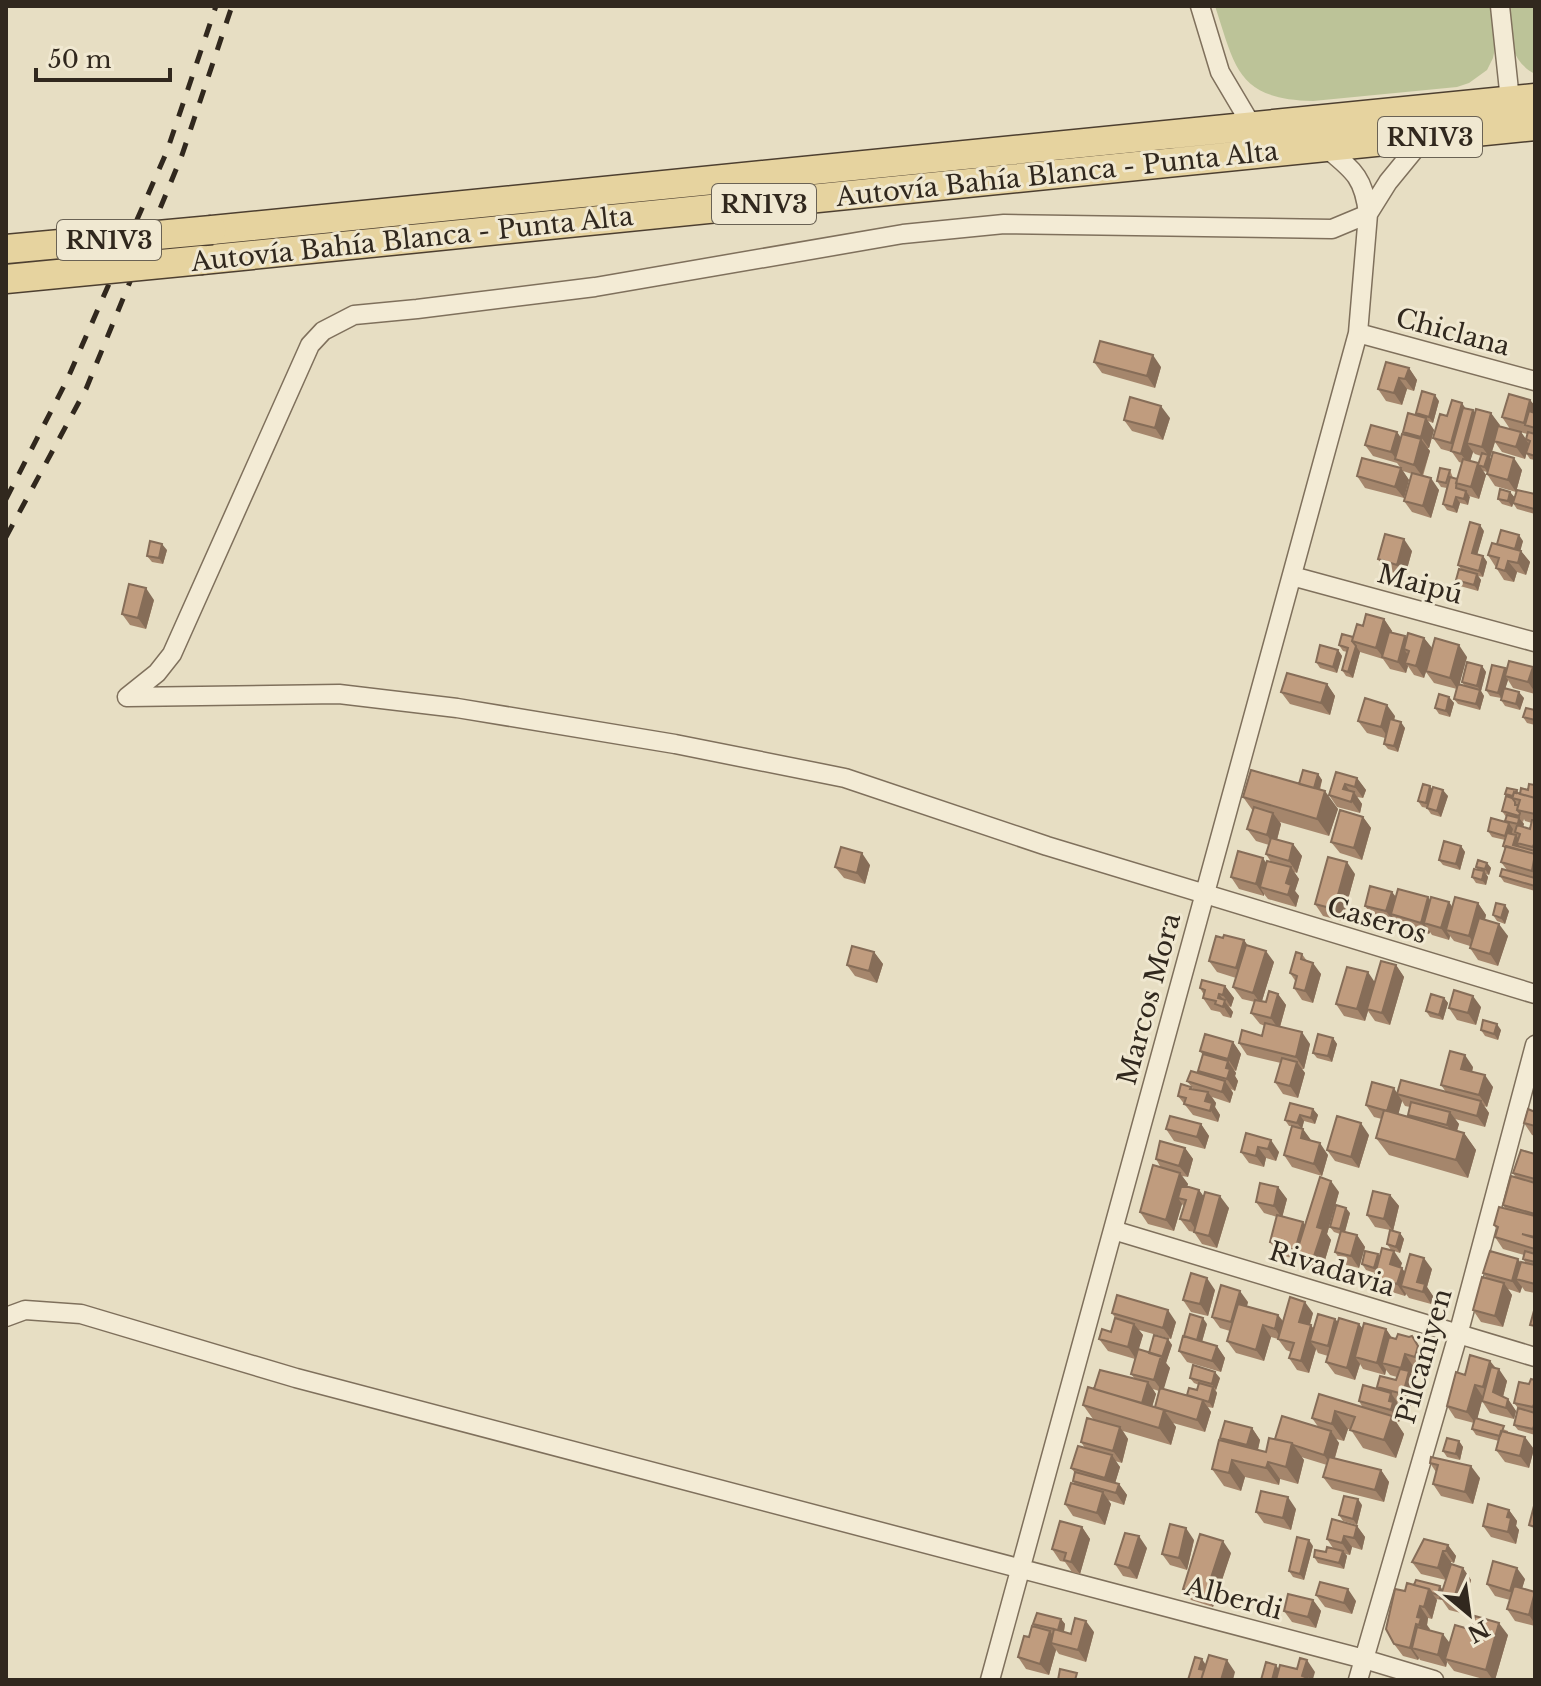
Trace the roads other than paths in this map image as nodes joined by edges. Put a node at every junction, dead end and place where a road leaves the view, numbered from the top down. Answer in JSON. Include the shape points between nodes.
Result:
{"nodes":[{"id":1,"x":1200,"y":6,"type":"edge"},
{"id":2,"x":1500,"y":6,"type":"edge"},
{"id":3,"x":1522,"y":99,"type":"edge"},
{"id":4,"x":1252,"y":126,"type":"junction"},
{"id":5,"x":1535,"y":126,"type":"edge"},
{"id":6,"x":1424,"y":138,"type":"junction"},
{"id":7,"x":1325,"y":147,"type":"junction"},
{"id":8,"x":1368,"y":214,"type":"junction"},
{"id":9,"x":6,"y":249,"type":"edge"},
{"id":10,"x":6,"y":279,"type":"edge"},
{"id":11,"x":1358,"y":333,"type":"junction"},
{"id":12,"x":1535,"y":381,"type":"edge"},
{"id":13,"x":1292,"y":576,"type":"junction"},
{"id":14,"x":1535,"y":642,"type":"edge"},
{"id":15,"x":1205,"y":895,"type":"junction"},
{"id":16,"x":1535,"y":994,"type":"edge"},
{"id":17,"x":1535,"y":1045,"type":"edge"},
{"id":18,"x":1113,"y":1230,"type":"junction"},
{"id":19,"x":6,"y":1317,"type":"edge"},
{"id":20,"x":1458,"y":1335,"type":"junction"},
{"id":21,"x":1535,"y":1357,"type":"edge"},
{"id":22,"x":1020,"y":1569,"type":"junction"},
{"id":23,"x":1364,"y":1659,"type":"junction"},
{"id":24,"x":990,"y":1680,"type":"edge"},
{"id":25,"x":1358,"y":1680,"type":"edge"},
{"id":26,"x":1434,"y":1680,"type":"edge"}],
"edges":[{"from":1,"to":4,"type":"street","via":[[1220,72]]},
{"from":2,"to":3,"type":"street"},
{"from":3,"to":4,"type":"main road","name":"Autovía Bahía Blanca - Punta Alta","number":"RN1V3"},
{"from":4,"to":9,"type":"main road","name":"Autovía Bahía Blanca - Punta Alta","number":"RN1V3","bridge":true},
{"from":5,"to":6,"type":"main road","name":"Autovía Bahía Blanca - Punta Alta","number":"RN1V3"},
{"from":6,"to":7,"type":"main road","name":"Autovía Bahía Blanca - Punta Alta","number":"RN1V3"},
{"from":6,"to":8,"type":"street"},
{"from":7,"to":8,"type":"street","via":[[1357,173]]},
{"from":7,"to":10,"type":"main road","name":"Autovía Bahía Blanca - Punta Alta","number":"RN1V3","bridge":true},
{"from":8,"to":11,"type":"street","name":"Marcos Mora"},
{"from":8,"to":15,"type":"street","name":"Caseros","via":[[1332,229],[1004,224],[961,228],[595,287],[354,315],[323,331],[310,345],[172,654],[127,697],[339,694],[675,744],[845,778]]},
{"from":11,"to":12,"type":"street","name":"Chiclana"},
{"from":11,"to":13,"type":"street","name":"Marcos Mora"},
{"from":13,"to":14,"type":"street","name":"Maipú"},
{"from":13,"to":15,"type":"street","name":"Marcos Mora"},
{"from":15,"to":16,"type":"street","name":"Caseros"},
{"from":15,"to":18,"type":"street","name":"Marcos Mora"},
{"from":17,"to":20,"type":"street","name":"Pilcaniyen"},
{"from":18,"to":20,"type":"street","name":"Rivadavia"},
{"from":18,"to":22,"type":"street","name":"Marcos Mora"},
{"from":19,"to":22,"type":"street","name":"Alberdi","via":[[25,1310],[81,1314],[296,1378]]},
{"from":20,"to":21,"type":"street","name":"Rivadavia"},
{"from":20,"to":23,"type":"street","name":"Pilcaniyen"},
{"from":22,"to":23,"type":"street","name":"Alberdi"},
{"from":22,"to":24,"type":"street","name":"Marcos Mora"},
{"from":23,"to":25,"type":"street","name":"Pilcaniyen"},
{"from":23,"to":26,"type":"street","name":"Alberdi"}]}
